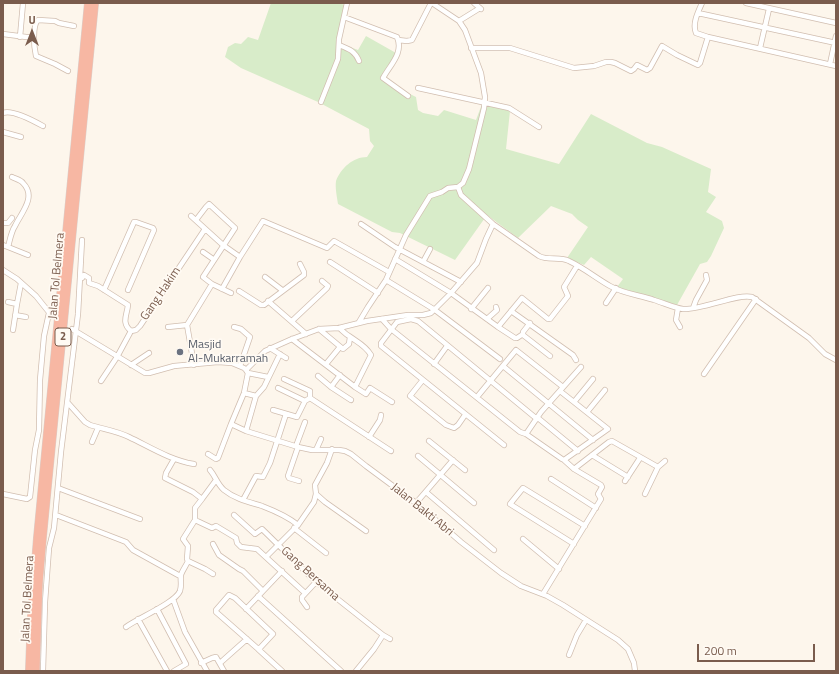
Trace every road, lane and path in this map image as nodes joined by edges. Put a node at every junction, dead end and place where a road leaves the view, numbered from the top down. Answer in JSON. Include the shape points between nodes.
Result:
{"nodes":[{"id":1,"x":23,"y":3,"type":"edge"},
{"id":2,"x":88,"y":3,"type":"edge"},
{"id":3,"x":95,"y":3,"type":"edge"},
{"id":4,"x":346,"y":3,"type":"edge"},
{"id":5,"x":432,"y":3,"type":"edge"},
{"id":6,"x":474,"y":3,"type":"edge"},
{"id":7,"x":702,"y":3,"type":"edge"},
{"id":8,"x":746,"y":3,"type":"edge"},
{"id":9,"x":760,"y":5,"type":"edge"},
{"id":10,"x":767,"y":7,"type":"edge"},
{"id":11,"x":698,"y":13,"type":"junction"},
{"id":12,"x":344,"y":17,"type":"junction"},
{"id":13,"x":460,"y":21,"type":"junction"},
{"id":14,"x":836,"y":23,"type":"edge"},
{"id":15,"x":74,"y":26,"type":"dead end"},
{"id":16,"x":765,"y":28,"type":"junction"},
{"id":17,"x":3,"y":34,"type":"edge"},
{"id":18,"x":20,"y":36,"type":"junction"},
{"id":19,"x":836,"y":36,"type":"edge"},
{"id":20,"x":708,"y":37,"type":"junction"},
{"id":21,"x":34,"y":38,"type":"junction"},
{"id":22,"x":398,"y":40,"type":"junction"},
{"id":23,"x":835,"y":43,"type":"edge"},
{"id":24,"x":339,"y":45,"type":"junction"},
{"id":25,"x":471,"y":48,"type":"junction"},
{"id":26,"x":760,"y":48,"type":"junction"},
{"id":27,"x":359,"y":61,"type":"dead end"},
{"id":28,"x":830,"y":64,"type":"junction"},
{"id":29,"x":836,"y":66,"type":"edge"},
{"id":30,"x":68,"y":71,"type":"dead end"},
{"id":31,"x":418,"y":88,"type":"dead end"},
{"id":32,"x":408,"y":96,"type":"dead end"},
{"id":33,"x":321,"y":102,"type":"dead end"},
{"id":34,"x":485,"y":103,"type":"junction"},
{"id":35,"x":3,"y":113,"type":"edge"},
{"id":36,"x":43,"y":126,"type":"dead end"},
{"id":37,"x":538,"y":126,"type":"dead end"},
{"id":38,"x":3,"y":132,"type":"edge"},
{"id":39,"x":21,"y":137,"type":"dead end"},
{"id":40,"x":12,"y":177,"type":"dead end"},
{"id":41,"x":458,"y":187,"type":"junction"},
{"id":42,"x":191,"y":216,"type":"dead end"},
{"id":43,"x":12,"y":218,"type":"dead end"},
{"id":44,"x":196,"y":220,"type":"junction"},
{"id":45,"x":3,"y":223,"type":"edge"},
{"id":46,"x":361,"y":224,"type":"dead end"},
{"id":47,"x":493,"y":224,"type":"junction"},
{"id":48,"x":205,"y":229,"type":"junction"},
{"id":49,"x":82,"y":240,"type":"dead end"},
{"id":50,"x":223,"y":245,"type":"junction"},
{"id":51,"x":6,"y":246,"type":"edge"},
{"id":52,"x":399,"y":248,"type":"junction"},
{"id":53,"x":430,"y":249,"type":"dead end"},
{"id":54,"x":203,"y":252,"type":"dead end"},
{"id":55,"x":28,"y":255,"type":"dead end"},
{"id":56,"x":240,"y":257,"type":"junction"},
{"id":57,"x":214,"y":259,"type":"junction"},
{"id":58,"x":395,"y":260,"type":"junction"},
{"id":59,"x":330,"y":262,"type":"dead end"},
{"id":60,"x":424,"y":262,"type":"junction"},
{"id":61,"x":300,"y":264,"type":"dead end"},
{"id":62,"x":577,"y":266,"type":"junction"},
{"id":63,"x":3,"y":270,"type":"edge"},
{"id":64,"x":389,"y":272,"type":"junction"},
{"id":65,"x":706,"y":275,"type":"dead end"},
{"id":66,"x":265,"y":277,"type":"dead end"},
{"id":67,"x":80,"y":278,"type":"junction"},
{"id":68,"x":386,"y":280,"type":"junction"},
{"id":69,"x":322,"y":281,"type":"dead end"},
{"id":70,"x":461,"y":282,"type":"junction"},
{"id":71,"x":22,"y":283,"type":"junction"},
{"id":72,"x":212,"y":284,"type":"junction"},
{"id":73,"x":488,"y":288,"type":"dead end"},
{"id":74,"x":616,"y":288,"type":"junction"},
{"id":75,"x":222,"y":289,"type":"junction"},
{"id":76,"x":104,"y":290,"type":"junction"},
{"id":77,"x":128,"y":290,"type":"dead end"},
{"id":78,"x":282,"y":290,"type":"junction"},
{"id":79,"x":240,"y":291,"type":"dead end"},
{"id":80,"x":378,"y":292,"type":"junction"},
{"id":81,"x":231,"y":293,"type":"dead end"},
{"id":82,"x":451,"y":293,"type":"junction"},
{"id":83,"x":756,"y":299,"type":"junction"},
{"id":84,"x":268,"y":301,"type":"junction"},
{"id":85,"x":8,"y":302,"type":"dead end"},
{"id":86,"x":606,"y":303,"type":"dead end"},
{"id":87,"x":18,"y":304,"type":"junction"},
{"id":88,"x":496,"y":307,"type":"dead end"},
{"id":89,"x":472,"y":308,"type":"junction"},
{"id":90,"x":678,"y":308,"type":"junction"},
{"id":91,"x":693,"y":308,"type":"junction"},
{"id":92,"x":435,"y":310,"type":"junction"},
{"id":93,"x":511,"y":311,"type":"junction"},
{"id":94,"x":15,"y":315,"type":"junction"},
{"id":95,"x":26,"y":317,"type":"dead end"},
{"id":96,"x":382,"y":319,"type":"junction"},
{"id":97,"x":487,"y":319,"type":"junction"},
{"id":98,"x":292,"y":321,"type":"junction"},
{"id":99,"x":359,"y":322,"type":"junction"},
{"id":100,"x":530,"y":323,"type":"junction"},
{"id":101,"x":187,"y":325,"type":"junction"},
{"id":102,"x":234,"y":326,"type":"dead end"},
{"id":103,"x":168,"y":327,"type":"dead end"},
{"id":104,"x":498,"y":327,"type":"junction"},
{"id":105,"x":680,"y":327,"type":"dead end"},
{"id":106,"x":339,"y":328,"type":"junction"},
{"id":107,"x":391,"y":328,"type":"junction"},
{"id":108,"x":319,"y":329,"type":"junction"},
{"id":109,"x":13,"y":330,"type":"dead end"},
{"id":110,"x":74,"y":330,"type":"junction"},
{"id":111,"x":131,"y":331,"type":"junction"},
{"id":112,"x":306,"y":334,"type":"junction"},
{"id":113,"x":523,"y":334,"type":"junction"},
{"id":114,"x":350,"y":337,"type":"junction"},
{"id":115,"x":292,"y":339,"type":"junction"},
{"id":116,"x":447,"y":346,"type":"junction"},
{"id":117,"x":340,"y":347,"type":"junction"},
{"id":118,"x":270,"y":348,"type":"junction"},
{"id":119,"x":149,"y":354,"type":"dead end"},
{"id":120,"x":280,"y":354,"type":"junction"},
{"id":121,"x":550,"y":356,"type":"dead end"},
{"id":122,"x":117,"y":357,"type":"junction"},
{"id":123,"x":286,"y":358,"type":"dead end"},
{"id":124,"x":500,"y":359,"type":"dead end"},
{"id":125,"x":576,"y":360,"type":"dead end"},
{"id":126,"x":836,"y":360,"type":"edge"},
{"id":127,"x":326,"y":364,"type":"junction"},
{"id":128,"x":434,"y":364,"type":"junction"},
{"id":129,"x":131,"y":365,"type":"junction"},
{"id":130,"x":194,"y":365,"type":"junction"},
{"id":131,"x":240,"y":366,"type":"junction"},
{"id":132,"x":503,"y":366,"type":"junction"},
{"id":133,"x":581,"y":366,"type":"dead end"},
{"id":134,"x":247,"y":372,"type":"junction"},
{"id":135,"x":704,"y":374,"type":"dead end"},
{"id":136,"x":340,"y":375,"type":"junction"},
{"id":137,"x":318,"y":376,"type":"dead end"},
{"id":138,"x":268,"y":377,"type":"junction"},
{"id":139,"x":284,"y":379,"type":"dead end"},
{"id":140,"x":593,"y":379,"type":"dead end"},
{"id":141,"x":101,"y":381,"type":"dead end"},
{"id":142,"x":422,"y":381,"type":"junction"},
{"id":143,"x":490,"y":382,"type":"junction"},
{"id":144,"x":331,"y":387,"type":"junction"},
{"id":145,"x":355,"y":387,"type":"junction"},
{"id":146,"x":278,"y":388,"type":"dead end"},
{"id":147,"x":561,"y":389,"type":"junction"},
{"id":148,"x":605,"y":390,"type":"dead end"},
{"id":149,"x":244,"y":393,"type":"junction"},
{"id":150,"x":256,"y":396,"type":"junction"},
{"id":151,"x":310,"y":398,"type":"junction"},
{"id":152,"x":477,"y":398,"type":"junction"},
{"id":153,"x":350,"y":400,"type":"dead end"},
{"id":154,"x":305,"y":401,"type":"junction"},
{"id":155,"x":392,"y":402,"type":"dead end"},
{"id":156,"x":574,"y":402,"type":"junction"},
{"id":157,"x":68,"y":403,"type":"junction"},
{"id":158,"x":550,"y":404,"type":"junction"},
{"id":159,"x":273,"y":410,"type":"dead end"},
{"id":160,"x":587,"y":412,"type":"junction"},
{"id":161,"x":286,"y":414,"type":"junction"},
{"id":162,"x":381,"y":415,"type":"dead end"},
{"id":163,"x":465,"y":415,"type":"junction"},
{"id":164,"x":538,"y":418,"type":"junction"},
{"id":165,"x":304,"y":422,"type":"dead end"},
{"id":166,"x":231,"y":424,"type":"junction"},
{"id":167,"x":98,"y":428,"type":"junction"},
{"id":168,"x":246,"y":431,"type":"junction"},
{"id":169,"x":526,"y":434,"type":"junction"},
{"id":170,"x":369,"y":437,"type":"junction"},
{"id":171,"x":321,"y":439,"type":"dead end"},
{"id":172,"x":593,"y":440,"type":"junction"},
{"id":173,"x":276,"y":441,"type":"junction"},
{"id":174,"x":429,"y":441,"type":"dead end"},
{"id":175,"x":92,"y":442,"type":"dead end"},
{"id":176,"x":504,"y":445,"type":"dead end"},
{"id":177,"x":297,"y":447,"type":"junction"},
{"id":178,"x":332,"y":449,"type":"junction"},
{"id":179,"x":316,"y":450,"type":"junction"},
{"id":180,"x":391,"y":451,"type":"dead end"},
{"id":181,"x":578,"y":451,"type":"junction"},
{"id":182,"x":208,"y":454,"type":"dead end"},
{"id":183,"x":592,"y":455,"type":"junction"},
{"id":184,"x":418,"y":456,"type":"dead end"},
{"id":185,"x":640,"y":458,"type":"junction"},
{"id":186,"x":174,"y":459,"type":"junction"},
{"id":187,"x":562,"y":459,"type":"dead end"},
{"id":188,"x":453,"y":460,"type":"junction"},
{"id":189,"x":665,"y":461,"type":"dead end"},
{"id":190,"x":194,"y":464,"type":"dead end"},
{"id":191,"x":658,"y":467,"type":"junction"},
{"id":192,"x":574,"y":469,"type":"junction"},
{"id":193,"x":210,"y":470,"type":"dead end"},
{"id":194,"x":465,"y":470,"type":"dead end"},
{"id":195,"x":441,"y":475,"type":"junction"},
{"id":196,"x":551,"y":479,"type":"dead end"},
{"id":197,"x":216,"y":480,"type":"junction"},
{"id":198,"x":299,"y":481,"type":"dead end"},
{"id":199,"x":58,"y":488,"type":"junction"},
{"id":200,"x":426,"y":492,"type":"junction"},
{"id":201,"x":3,"y":494,"type":"edge"},
{"id":202,"x":316,"y":494,"type":"junction"},
{"id":203,"x":645,"y":494,"type":"dead end"},
{"id":204,"x":202,"y":499,"type":"junction"},
{"id":205,"x":244,"y":500,"type":"junction"},
{"id":206,"x":416,"y":503,"type":"junction"},
{"id":207,"x":474,"y":503,"type":"dead end"},
{"id":208,"x":596,"y":508,"type":"junction"},
{"id":209,"x":56,"y":515,"type":"junction"},
{"id":210,"x":234,"y":515,"type":"dead end"},
{"id":211,"x":140,"y":518,"type":"dead end"},
{"id":212,"x":195,"y":520,"type":"junction"},
{"id":213,"x":585,"y":526,"type":"junction"},
{"id":214,"x":296,"y":527,"type":"junction"},
{"id":215,"x":366,"y":531,"type":"dead end"},
{"id":216,"x":523,"y":539,"type":"dead end"},
{"id":217,"x":212,"y":544,"type":"dead end"},
{"id":218,"x":574,"y":544,"type":"junction"},
{"id":219,"x":278,"y":545,"type":"junction"},
{"id":220,"x":494,"y":550,"type":"dead end"},
{"id":221,"x":326,"y":553,"type":"dead end"},
{"id":222,"x":266,"y":557,"type":"junction"},
{"id":223,"x":188,"y":561,"type":"junction"},
{"id":224,"x":559,"y":568,"type":"junction"},
{"id":225,"x":282,"y":571,"type":"junction"},
{"id":226,"x":213,"y":574,"type":"dead end"},
{"id":227,"x":180,"y":576,"type":"junction"},
{"id":228,"x":316,"y":582,"type":"junction"},
{"id":229,"x":263,"y":591,"type":"junction"},
{"id":230,"x":305,"y":593,"type":"junction"},
{"id":231,"x":543,"y":594,"type":"junction"},
{"id":232,"x":258,"y":596,"type":"junction"},
{"id":233,"x":173,"y":599,"type":"junction"},
{"id":234,"x":307,"y":607,"type":"dead end"},
{"id":235,"x":157,"y":609,"type":"junction"},
{"id":236,"x":246,"y":609,"type":"junction"},
{"id":237,"x":138,"y":619,"type":"junction"},
{"id":238,"x":586,"y":620,"type":"junction"},
{"id":239,"x":126,"y":627,"type":"dead end"},
{"id":240,"x":383,"y":635,"type":"junction"},
{"id":241,"x":247,"y":639,"type":"junction"},
{"id":242,"x":390,"y":639,"type":"dead end"},
{"id":243,"x":258,"y":649,"type":"junction"},
{"id":244,"x":569,"y":655,"type":"dead end"},
{"id":245,"x":201,"y":663,"type":"junction"},
{"id":246,"x":220,"y":663,"type":"junction"},
{"id":247,"x":181,"y":670,"type":"edge"},
{"id":248,"x":30,"y":671,"type":"edge"},
{"id":249,"x":36,"y":671,"type":"edge"},
{"id":250,"x":43,"y":671,"type":"edge"},
{"id":251,"x":167,"y":671,"type":"edge"},
{"id":252,"x":174,"y":671,"type":"edge"},
{"id":253,"x":207,"y":671,"type":"edge"},
{"id":254,"x":224,"y":671,"type":"edge"},
{"id":255,"x":282,"y":671,"type":"edge"},
{"id":256,"x":341,"y":671,"type":"edge"},
{"id":257,"x":356,"y":671,"type":"edge"},
{"id":258,"x":635,"y":671,"type":"edge"}],
"edges":[{"from":1,"to":18,"type":"street"},
{"from":2,"to":248,"type":"highway","name":"Jalan Tol Belmera","number":"2","via":[[37,538]]},
{"from":3,"to":249,"type":"highway","name":"Jalan Tol Belmera","number":"2","via":[[43,536]]},
{"from":4,"to":12,"type":"street"},
{"from":5,"to":13,"type":"street"},
{"from":5,"to":22,"type":"street","via":[[412,40]]},
{"from":6,"to":13,"type":"street","via":[[480,9]]},
{"from":7,"to":11,"type":"street"},
{"from":8,"to":9,"type":"street"},
{"from":9,"to":10,"type":"street"},
{"from":10,"to":14,"type":"street"},
{"from":10,"to":16,"type":"street"},
{"from":11,"to":16,"type":"street"},
{"from":11,"to":20,"type":"street","via":[[695,32]]},
{"from":12,"to":22,"type":"street"},
{"from":12,"to":24,"type":"street"},
{"from":13,"to":25,"type":"street"},
{"from":15,"to":21,"type":"street","via":[[38,20]]},
{"from":16,"to":23,"type":"street"},
{"from":16,"to":26,"type":"street"},
{"from":17,"to":18,"type":"street"},
{"from":18,"to":21,"type":"street"},
{"from":19,"to":23,"type":"street"},
{"from":20,"to":25,"type":"street","via":[[698,65],[662,46],[649,70],[637,65],[632,71],[615,63],[606,62],[574,68],[510,48]]},
{"from":20,"to":26,"type":"street"},
{"from":21,"to":30,"type":"street","via":[[36,56]]},
{"from":22,"to":32,"type":"street","via":[[398,54],[383,78]]},
{"from":23,"to":28,"type":"street"},
{"from":24,"to":27,"type":"street","via":[[352,51]]},
{"from":24,"to":33,"type":"street","via":[[338,59]]},
{"from":25,"to":34,"type":"street","via":[[481,73]]},
{"from":26,"to":28,"type":"street"},
{"from":28,"to":29,"type":"street"},
{"from":31,"to":34,"type":"street"},
{"from":34,"to":37,"type":"street","via":[[509,108]]},
{"from":34,"to":41,"type":"street","via":[[469,169],[463,183]]},
{"from":35,"to":36,"type":"street","via":[[16,114]]},
{"from":38,"to":39,"type":"street"},
{"from":40,"to":51,"type":"street","via":[[23,183],[28,203]]},
{"from":41,"to":47,"type":"street","via":[[461,195]]},
{"from":41,"to":52,"type":"street","via":[[448,188],[430,196]]},
{"from":42,"to":44,"type":"street"},
{"from":43,"to":45,"type":"street","via":[[8,223]]},
{"from":44,"to":48,"type":"street"},
{"from":44,"to":50,"type":"street","via":[[207,205],[212,205],[235,228]]},
{"from":46,"to":52,"type":"street"},
{"from":47,"to":62,"type":"street","via":[[539,256],[566,260]]},
{"from":47,"to":70,"type":"street","via":[[477,263]]},
{"from":48,"to":50,"type":"street"},
{"from":48,"to":111,"type":"street","name":"Gang Hakim","via":[[140,326]]},
{"from":49,"to":67,"type":"street"},
{"from":50,"to":56,"type":"street"},
{"from":50,"to":57,"type":"street"},
{"from":51,"to":55,"type":"street"},
{"from":52,"to":58,"type":"street"},
{"from":52,"to":60,"type":"street"},
{"from":53,"to":60,"type":"street"},
{"from":54,"to":57,"type":"street"},
{"from":56,"to":64,"type":"street","via":[[265,221],[327,248],[334,241]]},
{"from":56,"to":75,"type":"street"},
{"from":57,"to":72,"type":"street","via":[[203,277]]},
{"from":58,"to":64,"type":"street"},
{"from":58,"to":82,"type":"street"},
{"from":59,"to":80,"type":"street"},
{"from":60,"to":70,"type":"street"},
{"from":61,"to":78,"type":"street","via":[[304,274]]},
{"from":62,"to":74,"type":"street"},
{"from":62,"to":93,"type":"street","via":[[564,287],[568,296],[550,319],[524,298],[520,299]]},
{"from":63,"to":71,"type":"street"},
{"from":64,"to":68,"type":"street"},
{"from":65,"to":91,"type":"street","via":[[707,280]]},
{"from":66,"to":78,"type":"street"},
{"from":67,"to":76,"type":"street","via":[[84,275],[89,278],[89,283]]},
{"from":67,"to":110,"type":"street"},
{"from":68,"to":80,"type":"street"},
{"from":68,"to":92,"type":"street"},
{"from":69,"to":98,"type":"street","via":[[327,288]]},
{"from":70,"to":82,"type":"street"},
{"from":71,"to":87,"type":"street"},
{"from":71,"to":201,"type":"street","via":[[50,314],[44,336],[39,430],[30,497],[27,499]]},
{"from":72,"to":75,"type":"street"},
{"from":72,"to":101,"type":"street"},
{"from":73,"to":89,"type":"street"},
{"from":74,"to":86,"type":"street"},
{"from":74,"to":90,"type":"street"},
{"from":75,"to":81,"type":"street"},
{"from":76,"to":77,"type":"street","via":[[136,222],[154,230]]},
{"from":76,"to":111,"type":"street","via":[[128,305],[125,315],[127,328]]},
{"from":78,"to":84,"type":"street"},
{"from":79,"to":84,"type":"street","via":[[261,305]]},
{"from":80,"to":99,"type":"street"},
{"from":82,"to":89,"type":"street"},
{"from":82,"to":92,"type":"street"},
{"from":83,"to":91,"type":"street","via":[[744,296]]},
{"from":83,"to":126,"type":"street","via":[[809,338],[824,354]]},
{"from":83,"to":135,"type":"street"},
{"from":84,"to":98,"type":"street"},
{"from":85,"to":87,"type":"street"},
{"from":87,"to":94,"type":"street"},
{"from":88,"to":97,"type":"street","via":[[497,310]]},
{"from":89,"to":97,"type":"street"},
{"from":90,"to":91,"type":"street"},
{"from":90,"to":105,"type":"street","via":[[676,320]]},
{"from":92,"to":96,"type":"street","via":[[427,315]]},
{"from":92,"to":124,"type":"street"},
{"from":93,"to":100,"type":"street"},
{"from":93,"to":104,"type":"street"},
{"from":94,"to":95,"type":"street"},
{"from":94,"to":109,"type":"street"},
{"from":96,"to":99,"type":"street"},
{"from":96,"to":107,"type":"street"},
{"from":97,"to":104,"type":"street"},
{"from":98,"to":112,"type":"street"},
{"from":99,"to":106,"type":"street"},
{"from":100,"to":113,"type":"street"},
{"from":100,"to":125,"type":"street","via":[[573,355]]},
{"from":101,"to":103,"type":"street"},
{"from":101,"to":130,"type":"street"},
{"from":102,"to":131,"type":"street","via":[[241,328],[250,337]]},
{"from":104,"to":113,"type":"street","via":[[515,338]]},
{"from":106,"to":108,"type":"street"},
{"from":106,"to":114,"type":"street"},
{"from":107,"to":116,"type":"street","via":[[399,321],[415,320]]},
{"from":107,"to":128,"type":"street"},
{"from":107,"to":142,"type":"street","via":[[380,346]]},
{"from":108,"to":112,"type":"street"},
{"from":108,"to":117,"type":"street"},
{"from":110,"to":122,"type":"street"},
{"from":110,"to":157,"type":"street"},
{"from":111,"to":122,"type":"street","name":"Gang Hakim"},
{"from":112,"to":115,"type":"street"},
{"from":113,"to":121,"type":"street"},
{"from":114,"to":117,"type":"street","via":[[345,349]]},
{"from":114,"to":145,"type":"street","via":[[367,348],[371,355]]},
{"from":115,"to":118,"type":"street"},
{"from":115,"to":127,"type":"street"},
{"from":116,"to":128,"type":"street"},
{"from":116,"to":143,"type":"street"},
{"from":117,"to":127,"type":"street"},
{"from":118,"to":120,"type":"street"},
{"from":118,"to":134,"type":"street"},
{"from":119,"to":129,"type":"street"},
{"from":120,"to":123,"type":"street"},
{"from":120,"to":138,"type":"street"},
{"from":122,"to":129,"type":"street"},
{"from":122,"to":141,"type":"street","name":"Gang Hakim"},
{"from":127,"to":136,"type":"street"},
{"from":128,"to":152,"type":"street"},
{"from":129,"to":130,"type":"street","via":[[148,373],[174,366]]},
{"from":130,"to":131,"type":"street","via":[[222,362]]},
{"from":131,"to":134,"type":"street"},
{"from":132,"to":143,"type":"street"},
{"from":132,"to":147,"type":"street","via":[[516,350]]},
{"from":132,"to":158,"type":"street"},
{"from":133,"to":147,"type":"street"},
{"from":134,"to":138,"type":"street"},
{"from":134,"to":149,"type":"street"},
{"from":136,"to":144,"type":"street"},
{"from":136,"to":145,"type":"street"},
{"from":137,"to":144,"type":"street"},
{"from":138,"to":150,"type":"street","via":[[260,394]]},
{"from":139,"to":151,"type":"street","via":[[310,391]]},
{"from":140,"to":156,"type":"street"},
{"from":142,"to":163,"type":"street"},
{"from":142,"to":163,"type":"street","via":[[410,396],[446,425],[454,428]]},
{"from":143,"to":152,"type":"street"},
{"from":143,"to":164,"type":"street"},
{"from":144,"to":153,"type":"street"},
{"from":145,"to":155,"type":"street","via":[[366,394],[370,388]]},
{"from":146,"to":154,"type":"street"},
{"from":147,"to":156,"type":"street"},
{"from":147,"to":158,"type":"street"},
{"from":148,"to":160,"type":"street"},
{"from":149,"to":150,"type":"street"},
{"from":149,"to":166,"type":"street"},
{"from":150,"to":168,"type":"street"},
{"from":151,"to":154,"type":"street"},
{"from":151,"to":170,"type":"street"},
{"from":152,"to":169,"type":"street"},
{"from":154,"to":161,"type":"street","via":[[298,416]]},
{"from":156,"to":160,"type":"street"},
{"from":157,"to":167,"type":"street","via":[[85,422]]},
{"from":157,"to":199,"type":"street"},
{"from":158,"to":164,"type":"street"},
{"from":158,"to":172,"type":"street"},
{"from":159,"to":161,"type":"street"},
{"from":160,"to":172,"type":"street","via":[[608,429]]},
{"from":161,"to":173,"type":"street"},
{"from":162,"to":170,"type":"street"},
{"from":163,"to":176,"type":"street"},
{"from":164,"to":169,"type":"street"},
{"from":164,"to":181,"type":"street"},
{"from":165,"to":177,"type":"street"},
{"from":166,"to":168,"type":"street","name":"Jalan Bakti Abri"},
{"from":166,"to":182,"type":"street","via":[[218,458]]},
{"from":167,"to":175,"type":"street"},
{"from":167,"to":186,"type":"street","via":[[128,436]]},
{"from":168,"to":173,"type":"street","name":"Jalan Bakti Abri"},
{"from":169,"to":187,"type":"street"},
{"from":170,"to":180,"type":"street"},
{"from":171,"to":179,"type":"street"},
{"from":172,"to":181,"type":"street"},
{"from":173,"to":177,"type":"street","name":"Jalan Bakti Abri"},
{"from":173,"to":205,"type":"street","via":[[263,477],[256,476]]},
{"from":174,"to":188,"type":"street"},
{"from":177,"to":179,"type":"street","name":"Jalan Bakti Abri"},
{"from":177,"to":198,"type":"street","via":[[288,476]]},
{"from":178,"to":179,"type":"street","name":"Jalan Bakti Abri"},
{"from":178,"to":202,"type":"street","via":[[316,485]]},
{"from":178,"to":206,"type":"street","name":"Jalan Bakti Abri","via":[[351,454]]},
{"from":181,"to":192,"type":"street","via":[[564,460]]},
{"from":183,"to":185,"type":"street","via":[[612,441]]},
{"from":183,"to":185,"type":"street","via":[[626,479]]},
{"from":183,"to":192,"type":"street"},
{"from":184,"to":195,"type":"street"},
{"from":185,"to":191,"type":"street"},
{"from":186,"to":190,"type":"street"},
{"from":186,"to":204,"type":"street","via":[[165,478]]},
{"from":188,"to":194,"type":"street"},
{"from":188,"to":195,"type":"street"},
{"from":189,"to":191,"type":"street"},
{"from":191,"to":203,"type":"street"},
{"from":192,"to":208,"type":"street","via":[[601,485],[598,494],[601,499]]},
{"from":193,"to":197,"type":"street"},
{"from":195,"to":200,"type":"street"},
{"from":195,"to":207,"type":"street"},
{"from":196,"to":208,"type":"street"},
{"from":197,"to":204,"type":"street"},
{"from":197,"to":205,"type":"street","via":[[225,491]]},
{"from":199,"to":209,"type":"street"},
{"from":199,"to":211,"type":"street"},
{"from":200,"to":206,"type":"street"},
{"from":200,"to":220,"type":"street"},
{"from":202,"to":214,"type":"street","via":[[314,502]]},
{"from":202,"to":215,"type":"street"},
{"from":204,"to":212,"type":"street","via":[[195,508]]},
{"from":205,"to":214,"type":"street","via":[[290,518]]},
{"from":206,"to":231,"type":"street","name":"Jalan Bakti Abri","via":[[501,574],[521,586]]},
{"from":208,"to":213,"type":"street"},
{"from":209,"to":227,"type":"street","via":[[126,542],[133,550]]},
{"from":209,"to":250,"type":"street","via":[[49,548]]},
{"from":210,"to":219,"type":"street","name":"Gang Bersama","via":[[255,534],[262,530]]},
{"from":212,"to":222,"type":"street","via":[[212,528],[216,526],[236,538],[241,547],[256,548]]},
{"from":212,"to":223,"type":"street","via":[[183,539],[188,546]]},
{"from":213,"to":218,"type":"street"},
{"from":213,"to":218,"type":"street","via":[[523,488],[510,504]]},
{"from":214,"to":219,"type":"street"},
{"from":214,"to":221,"type":"street"},
{"from":216,"to":224,"type":"street"},
{"from":217,"to":229,"type":"street","via":[[219,555],[243,571]]},
{"from":218,"to":224,"type":"street"},
{"from":219,"to":222,"type":"street"},
{"from":219,"to":228,"type":"street","name":"Gang Bersama"},
{"from":222,"to":225,"type":"street"},
{"from":223,"to":226,"type":"street"},
{"from":223,"to":227,"type":"street"},
{"from":224,"to":231,"type":"street"},
{"from":225,"to":229,"type":"street"},
{"from":225,"to":230,"type":"street"},
{"from":227,"to":233,"type":"street","via":[[180,591]]},
{"from":228,"to":230,"type":"street"},
{"from":228,"to":240,"type":"street","name":"Gang Bersama"},
{"from":229,"to":232,"type":"street"},
{"from":230,"to":234,"type":"street","via":[[301,598]]},
{"from":231,"to":238,"type":"street","name":"Jalan Bakti Abri"},
{"from":232,"to":236,"type":"street"},
{"from":232,"to":256,"type":"street"},
{"from":233,"to":235,"type":"street"},
{"from":233,"to":245,"type":"street","via":[[185,632]]},
{"from":235,"to":237,"type":"street"},
{"from":235,"to":247,"type":"street","via":[[186,664]]},
{"from":236,"to":241,"type":"street","via":[[233,596],[229,596],[216,612]]},
{"from":236,"to":243,"type":"street","via":[[273,634]]},
{"from":237,"to":239,"type":"street"},
{"from":237,"to":251,"type":"street"},
{"from":238,"to":244,"type":"street"},
{"from":238,"to":258,"type":"street","name":"Jalan Bakti Abri","via":[[625,646],[631,655]]},
{"from":240,"to":242,"type":"street","name":"Gang Bersama"},
{"from":240,"to":257,"type":"street"},
{"from":241,"to":243,"type":"street"},
{"from":241,"to":246,"type":"street"},
{"from":243,"to":255,"type":"street"},
{"from":245,"to":246,"type":"street","via":[[216,657]]},
{"from":245,"to":253,"type":"street"},
{"from":246,"to":254,"type":"street"},
{"from":247,"to":252,"type":"street"}]}
